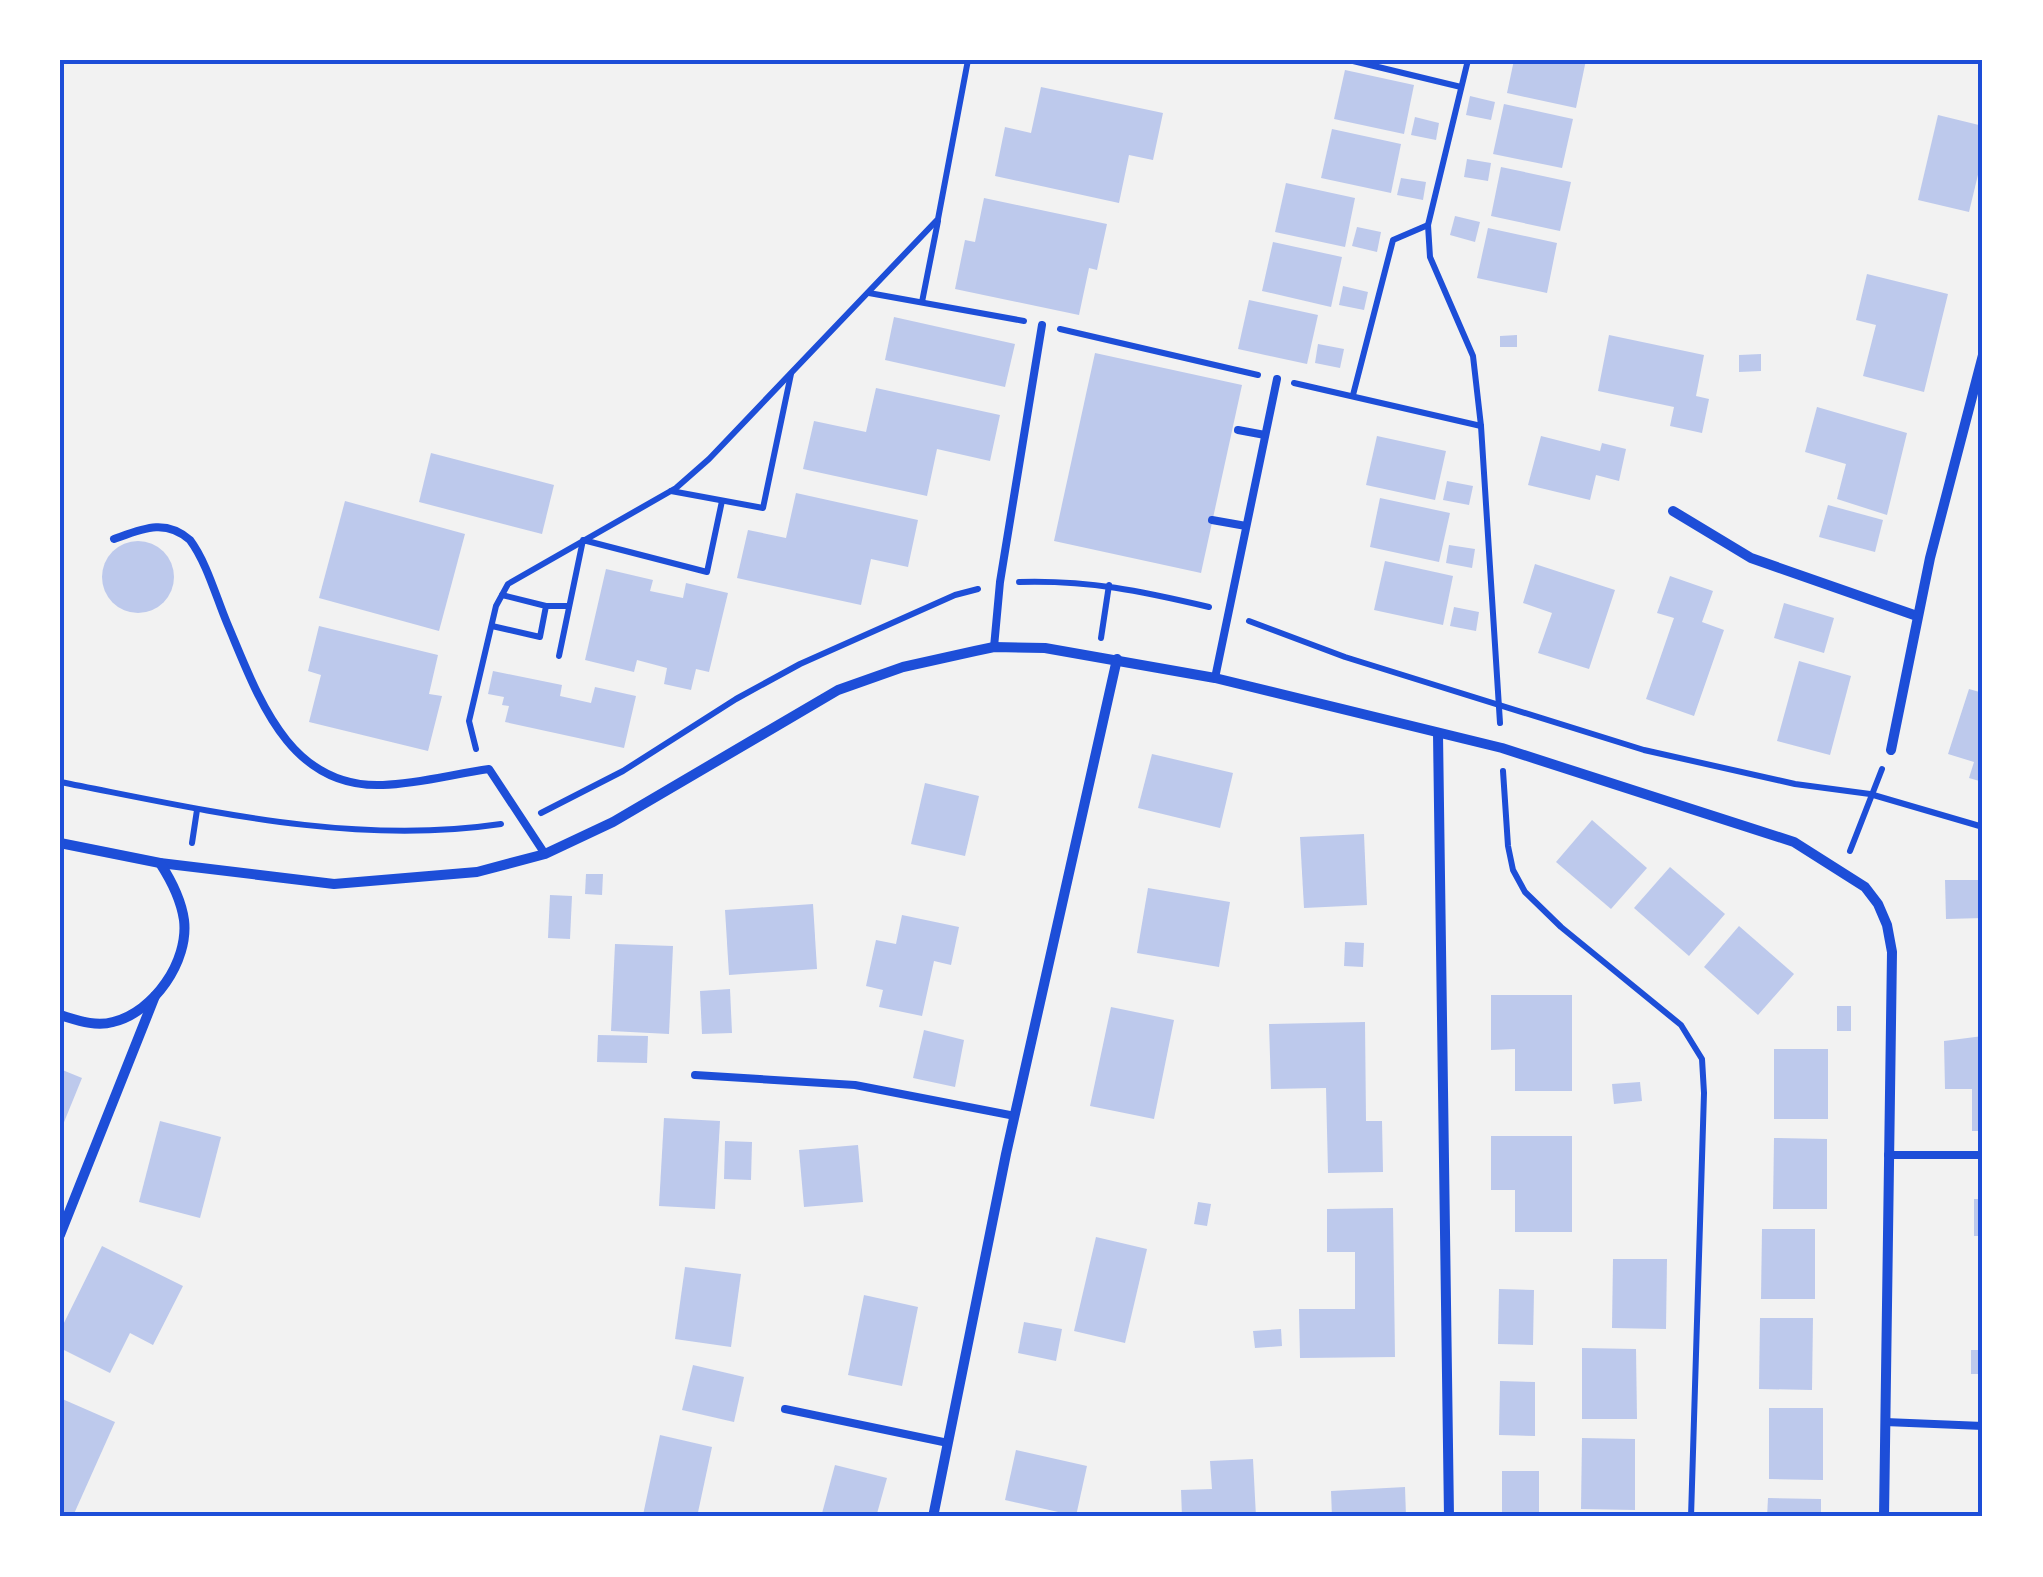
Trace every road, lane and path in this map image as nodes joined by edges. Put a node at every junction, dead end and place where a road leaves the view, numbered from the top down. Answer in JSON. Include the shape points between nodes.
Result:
{"nodes":[{"id":1,"x":968,"y":60,"type":"edge"},
{"id":2,"x":1349,"y":60,"type":"edge"},
{"id":3,"x":1468,"y":60,"type":"edge"},
{"id":4,"x":1461,"y":87,"type":"junction"},
{"id":5,"x":938,"y":220,"type":"junction"},
{"id":6,"x":1428,"y":225,"type":"junction"},
{"id":7,"x":868,"y":292,"type":"junction"},
{"id":8,"x":922,"y":302,"type":"junction"},
{"id":9,"x":1042,"y":325,"type":"junction"},
{"id":10,"x":1983,"y":355,"type":"edge"},
{"id":11,"x":791,"y":372,"type":"junction"},
{"id":12,"x":1277,"y":379,"type":"junction"},
{"id":13,"x":1353,"y":395,"type":"junction"},
{"id":14,"x":1481,"y":426,"type":"junction"},
{"id":15,"x":1238,"y":430,"type":"dead end"},
{"id":16,"x":1265,"y":434,"type":"junction"},
{"id":17,"x":671,"y":491,"type":"junction"},
{"id":18,"x":722,"y":501,"type":"junction"},
{"id":19,"x":1673,"y":511,"type":"dead end"},
{"id":20,"x":1212,"y":520,"type":"dead end"},
{"id":21,"x":1246,"y":526,"type":"junction"},
{"id":22,"x":114,"y":539,"type":"dead end"},
{"id":23,"x":582,"y":540,"type":"junction"},
{"id":24,"x":1000,"y":582,"type":"junction"},
{"id":25,"x":1110,"y":585,"type":"junction"},
{"id":26,"x":502,"y":594,"type":"junction"},
{"id":27,"x":546,"y":606,"type":"junction"},
{"id":28,"x":570,"y":606,"type":"junction"},
{"id":29,"x":1228,"y":612,"type":"junction"},
{"id":30,"x":1917,"y":616,"type":"junction"},
{"id":31,"x":492,"y":626,"type":"junction"},
{"id":32,"x":994,"y":648,"type":"junction"},
{"id":33,"x":560,"y":656,"type":"dead end"},
{"id":34,"x":1098,"y":656,"type":"junction"},
{"id":35,"x":1117,"y":659,"type":"junction"},
{"id":36,"x":1215,"y":678,"type":"junction"},
{"id":37,"x":1498,"y":702,"type":"junction"},
{"id":38,"x":1438,"y":734,"type":"junction"},
{"id":39,"x":1502,"y":748,"type":"junction"},
{"id":40,"x":1891,"y":750,"type":"joint"},
{"id":41,"x":488,"y":769,"type":"junction"},
{"id":42,"x":60,"y":782,"type":"edge"},
{"id":43,"x":1870,"y":794,"type":"junction"},
{"id":44,"x":197,"y":810,"type":"junction"},
{"id":45,"x":525,"y":821,"type":"junction"},
{"id":46,"x":1983,"y":827,"type":"edge"},
{"id":47,"x":60,"y":843,"type":"edge"},
{"id":48,"x":545,"y":854,"type":"junction"},
{"id":49,"x":160,"y":863,"type":"junction"},
{"id":50,"x":188,"y":866,"type":"junction"},
{"id":51,"x":1844,"y":871,"type":"junction"},
{"id":52,"x":155,"y":996,"type":"junction"},
{"id":53,"x":60,"y":1015,"type":"edge"},
{"id":54,"x":695,"y":1075,"type":"dead end"},
{"id":55,"x":1014,"y":1116,"type":"junction"},
{"id":56,"x":1888,"y":1155,"type":"junction"},
{"id":57,"x":1983,"y":1155,"type":"edge"},
{"id":58,"x":60,"y":1235,"type":"edge"},
{"id":59,"x":785,"y":1409,"type":"dead end"},
{"id":60,"x":1885,"y":1422,"type":"junction"},
{"id":61,"x":1983,"y":1426,"type":"edge"},
{"id":62,"x":948,"y":1443,"type":"junction"},
{"id":63,"x":933,"y":1517,"type":"edge"},
{"id":64,"x":1449,"y":1517,"type":"edge"},
{"id":65,"x":1690,"y":1517,"type":"edge"},
{"id":66,"x":1884,"y":1517,"type":"edge"}],
"edges":[{"from":1,"to":5,"type":"path"},
{"from":2,"to":4,"type":"path"},
{"from":3,"to":4,"type":"path"},
{"from":4,"to":6,"type":"path"},
{"from":5,"to":7,"type":"path"},
{"from":5,"to":8,"type":"path"},
{"from":6,"to":13,"type":"path","via":[[1393,240]]},
{"from":6,"to":14,"type":"path","via":[[1430,257],[1473,356]]},
{"from":7,"to":8,"type":"path"},
{"from":7,"to":11,"type":"path"},
{"from":8,"to":9,"type":"path"},
{"from":9,"to":12,"type":"path"},
{"from":9,"to":24,"type":"lane"},
{"from":10,"to":30,"type":"street"},
{"from":11,"to":17,"type":"path"},
{"from":11,"to":18,"type":"path","via":[[762,508]]},
{"from":12,"to":13,"type":"path"},
{"from":12,"to":16,"type":"lane"},
{"from":13,"to":14,"type":"path"},
{"from":14,"to":37,"type":"path"},
{"from":15,"to":16,"type":"lane"},
{"from":16,"to":21,"type":"lane"},
{"from":17,"to":18,"type":"path"},
{"from":17,"to":23,"type":"path"},
{"from":18,"to":23,"type":"path","via":[[707,572]]},
{"from":19,"to":30,"type":"street","via":[[1751,558]]},
{"from":20,"to":21,"type":"lane"},
{"from":21,"to":29,"type":"lane"},
{"from":22,"to":41,"type":"lane","via":[[158,526],[190,540],[284,738],[320,772],[379,786]]},
{"from":23,"to":26,"type":"path"},
{"from":23,"to":28,"type":"path"},
{"from":24,"to":25,"type":"path"},
{"from":24,"to":32,"type":"lane"},
{"from":24,"to":45,"type":"path","via":[[800,664],[624,771]]},
{"from":25,"to":29,"type":"path"},
{"from":25,"to":34,"type":"path"},
{"from":26,"to":27,"type":"path"},
{"from":26,"to":31,"type":"path"},
{"from":27,"to":28,"type":"path"},
{"from":27,"to":31,"type":"path","via":[[540,637]]},
{"from":28,"to":33,"type":"path"},
{"from":29,"to":36,"type":"lane"},
{"from":29,"to":37,"type":"path","via":[[1345,657]]},
{"from":30,"to":40,"type":"street"},
{"from":31,"to":41,"type":"path","via":[[469,720],[473,746]]},
{"from":32,"to":34,"type":"street"},
{"from":32,"to":48,"type":"street","via":[[903,667],[838,690],[614,822]]},
{"from":34,"to":35,"type":"street"},
{"from":35,"to":36,"type":"street"},
{"from":35,"to":55,"type":"street"},
{"from":36,"to":38,"type":"street"},
{"from":37,"to":39,"type":"path"},
{"from":37,"to":43,"type":"path","via":[[1701,765]]},
{"from":38,"to":39,"type":"street"},
{"from":38,"to":64,"type":"street"},
{"from":39,"to":51,"type":"street","via":[[1794,842]]},
{"from":39,"to":65,"type":"path","via":[[1508,846],[1526,892],[1682,1024],[1702,1059]]},
{"from":40,"to":43,"type":"path"},
{"from":41,"to":45,"type":"lane"},
{"from":42,"to":44,"type":"path"},
{"from":43,"to":46,"type":"path"},
{"from":43,"to":51,"type":"path"},
{"from":44,"to":45,"type":"path","via":[[355,831]]},
{"from":44,"to":50,"type":"path"},
{"from":45,"to":48,"type":"lane"},
{"from":47,"to":49,"type":"street"},
{"from":48,"to":50,"type":"street","via":[[478,872],[334,884]]},
{"from":49,"to":50,"type":"street"},
{"from":49,"to":52,"type":"street","via":[[184,923],[171,974]]},
{"from":51,"to":56,"type":"street","via":[[1878,904],[1890,941]]},
{"from":52,"to":53,"type":"street","via":[[113,1022]]},
{"from":52,"to":58,"type":"street"},
{"from":54,"to":55,"type":"lane","via":[[854,1085]]},
{"from":55,"to":62,"type":"street"},
{"from":56,"to":57,"type":"lane"},
{"from":56,"to":60,"type":"street"},
{"from":59,"to":62,"type":"lane"},
{"from":60,"to":61,"type":"lane"},
{"from":60,"to":66,"type":"street"},
{"from":62,"to":63,"type":"street"}]}
